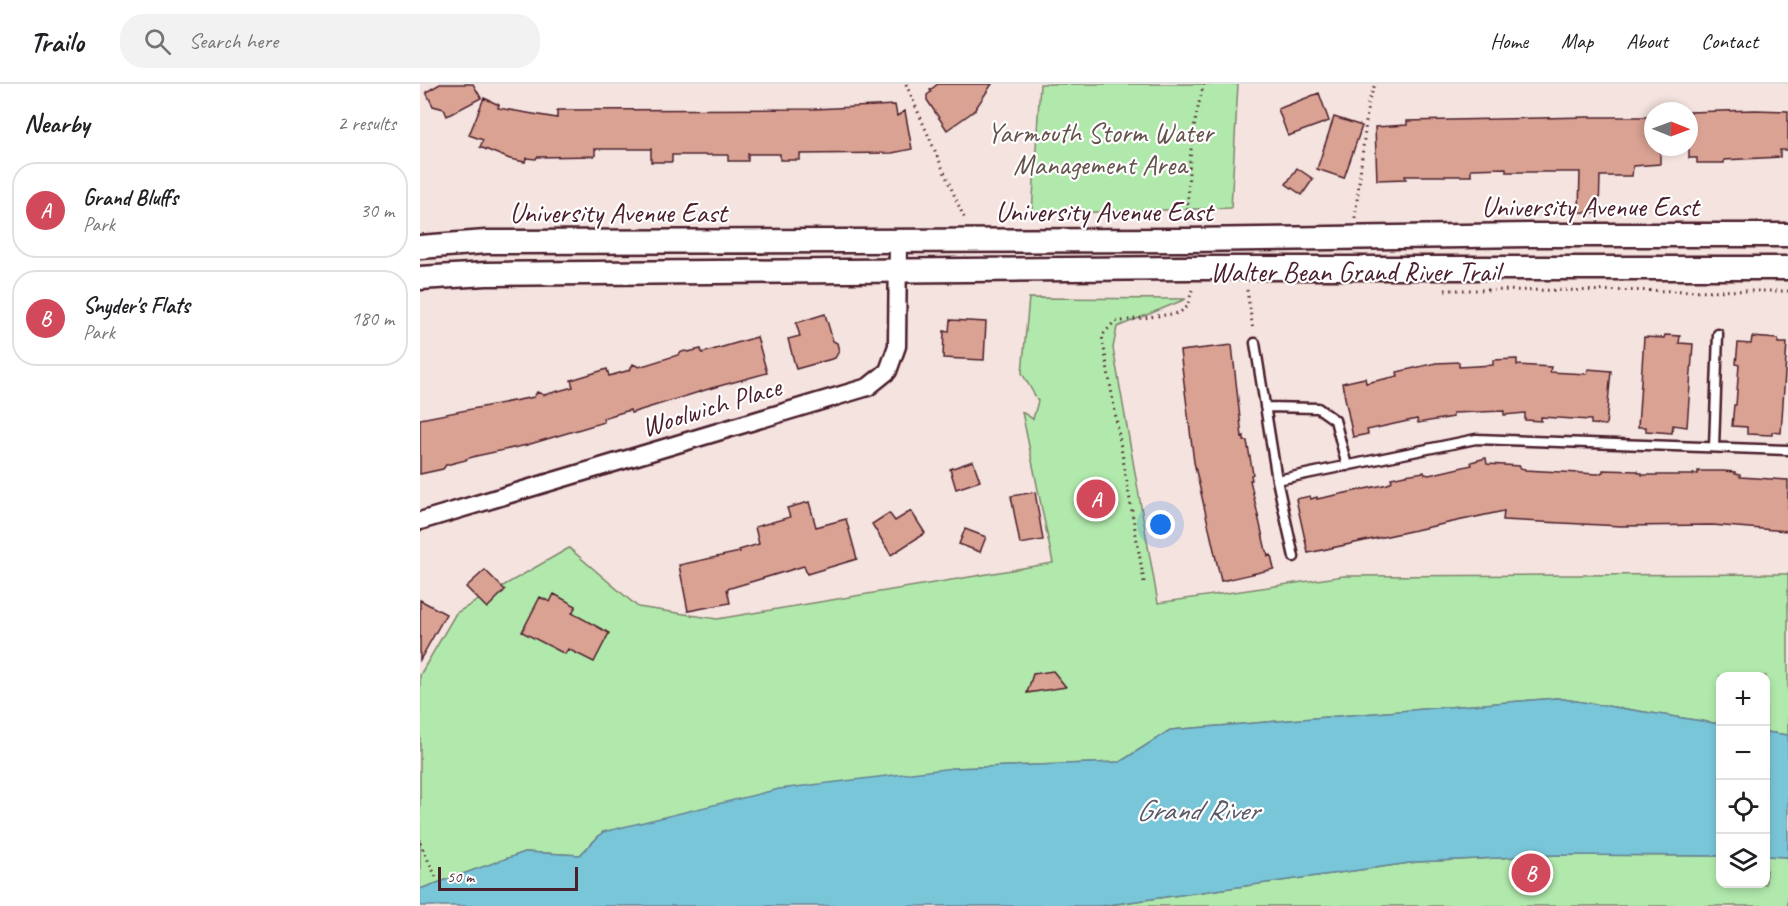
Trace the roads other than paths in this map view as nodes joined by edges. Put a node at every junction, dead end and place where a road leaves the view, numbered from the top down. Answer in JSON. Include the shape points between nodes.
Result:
{"nodes":[{"id":1,"x":1788,"y":235,"type":"edge"},
{"id":2,"x":898,"y":241,"type":"junction"},
{"id":3,"x":420,"y":247,"type":"edge"},
{"id":4,"x":1788,"y":268,"type":"edge"},
{"id":5,"x":898,"y":270,"type":"junction"},
{"id":6,"x":420,"y":278,"type":"edge"},
{"id":7,"x":1718,"y":334,"type":"dead end"},
{"id":8,"x":1255,"y":343,"type":"road end"},
{"id":9,"x":1265,"y":407,"type":"junction"},
{"id":10,"x":1714,"y":447,"type":"junction"},
{"id":11,"x":1788,"y":450,"type":"edge"},
{"id":12,"x":1347,"y":466,"type":"junction"},
{"id":13,"x":1277,"y":480,"type":"junction"},
{"id":14,"x":420,"y":521,"type":"edge"},
{"id":15,"x":1294,"y":557,"type":"dead end"}],
"edges":[{"from":1,"to":2,"type":"main road","name":"University Avenue East"},
{"from":2,"to":3,"type":"main road","name":"University Avenue East","via":[[486,242]]},
{"from":2,"to":5,"type":"street","name":"Woolwich Place"},
{"from":4,"to":5,"type":"main road","name":"University Avenue East"},
{"from":5,"to":6,"type":"main road","name":"University Avenue East"},
{"from":5,"to":14,"type":"street","name":"Woolwich Place","via":[[897,346],[888,371],[868,387]]},
{"from":7,"to":10,"type":"lane"},
{"from":8,"to":9,"type":"lane"},
{"from":9,"to":12,"type":"lane","via":[[1318,408],[1335,420]]},
{"from":9,"to":13,"type":"lane"},
{"from":10,"to":11,"type":"lane"},
{"from":10,"to":12,"type":"lane","via":[[1476,439]]},
{"from":12,"to":13,"type":"lane"},
{"from":13,"to":15,"type":"lane"}]}
